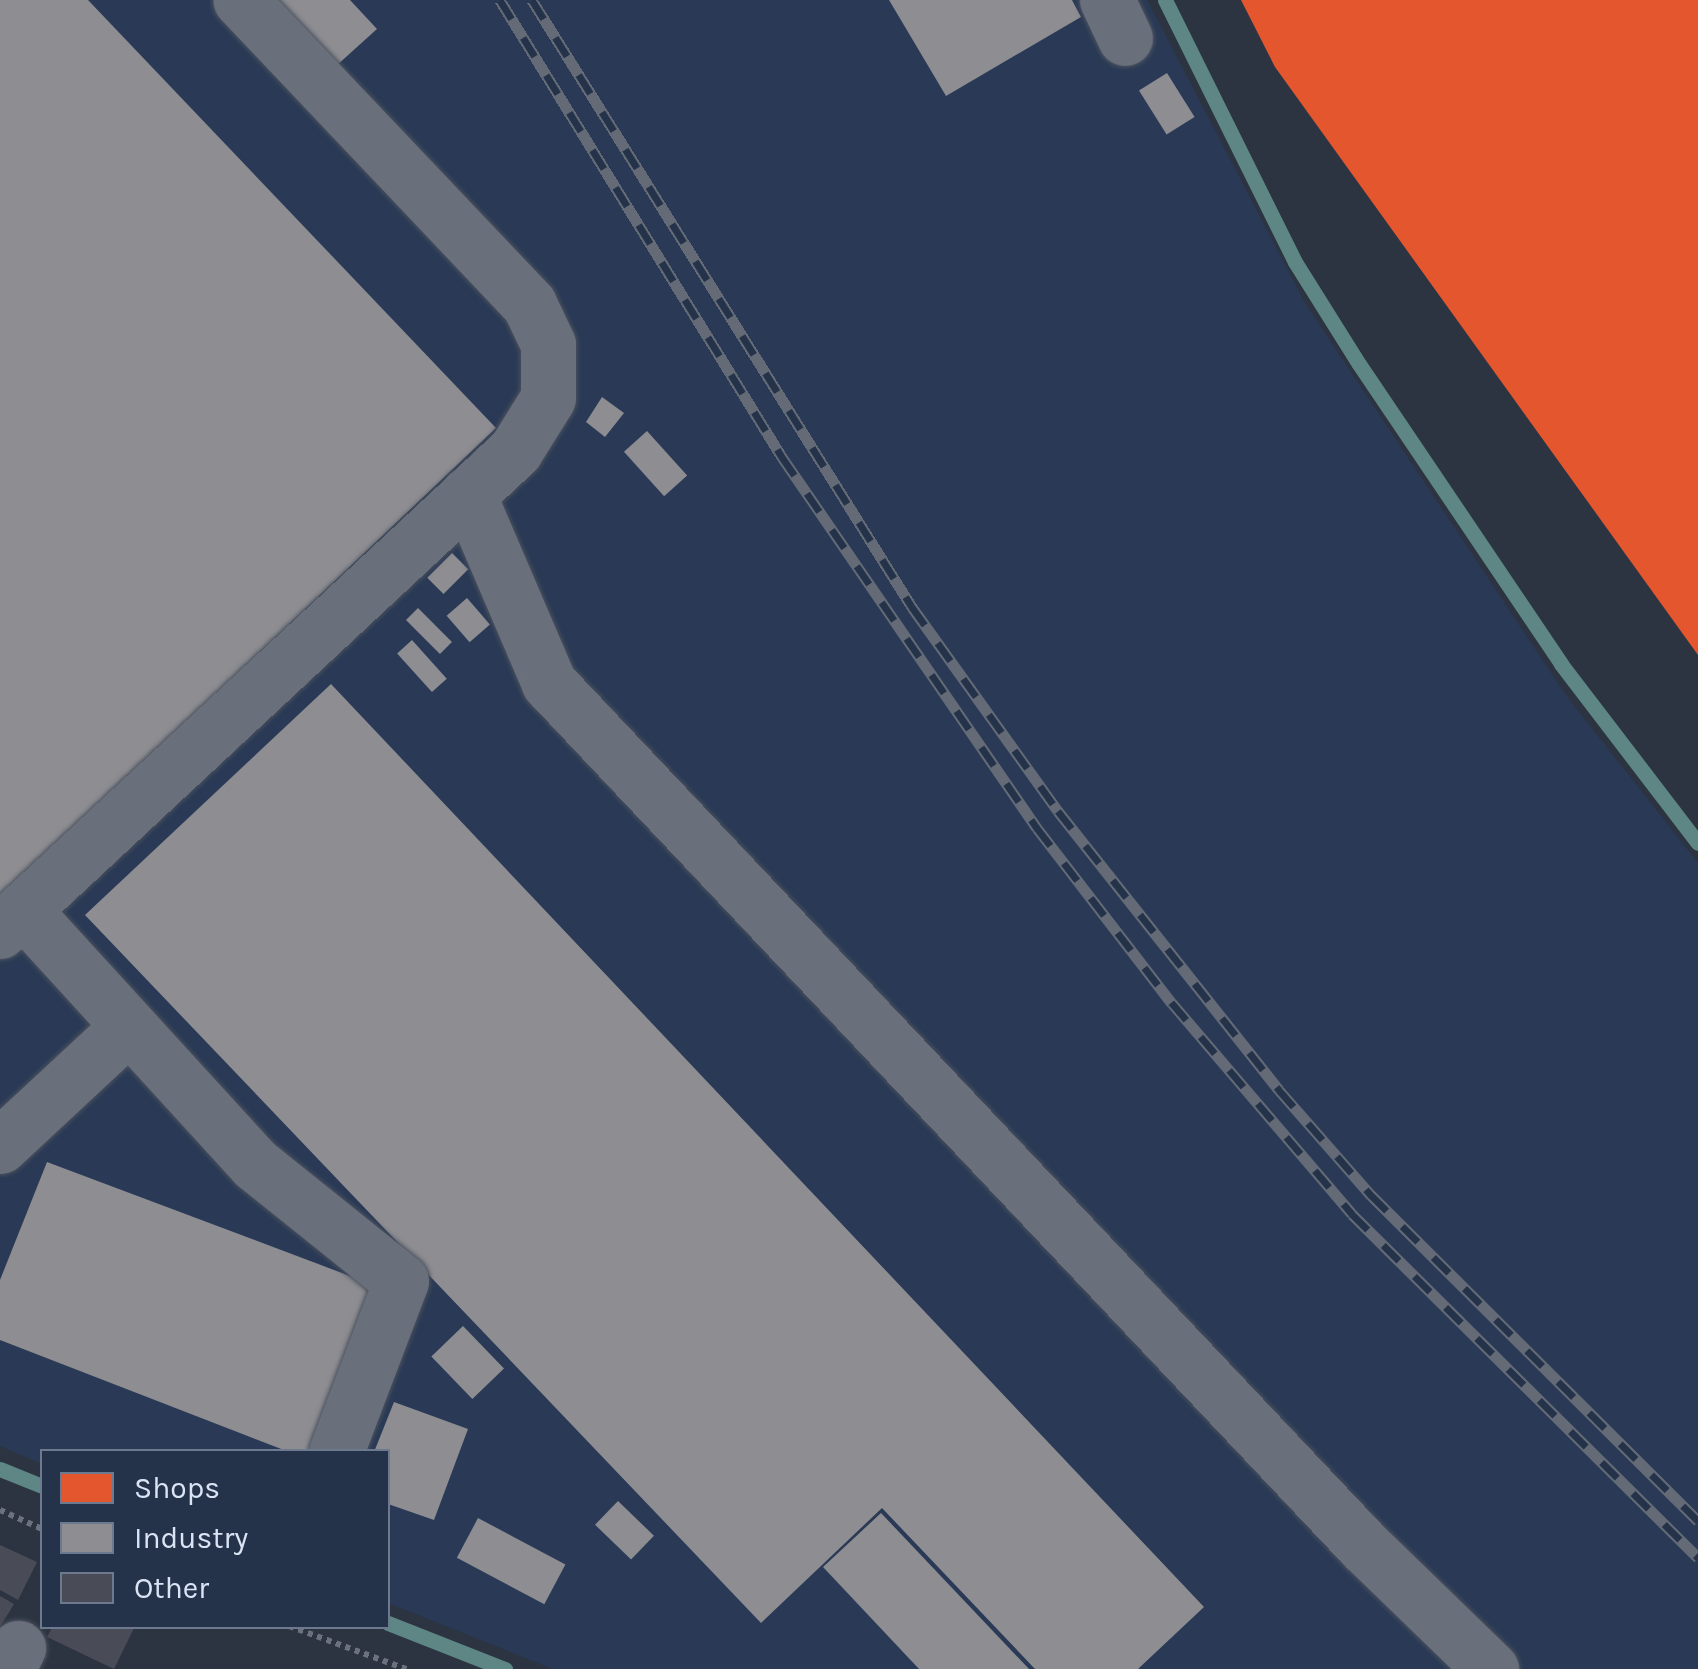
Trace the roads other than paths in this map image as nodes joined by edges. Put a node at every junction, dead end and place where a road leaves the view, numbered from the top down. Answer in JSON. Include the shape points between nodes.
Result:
{"nodes":[{"id":1,"x":241,"y":0,"type":"edge"},
{"id":2,"x":468,"y":494,"type":"junction"},
{"id":3,"x":12,"y":921,"type":"edge"},
{"id":4,"x":129,"y":1026,"type":"junction"},
{"id":5,"x":0,"y":1146,"type":"edge"},
{"id":6,"x":337,"y":1449,"type":"edge"},
{"id":7,"x":1491,"y":1669,"type":"edge"}],
"edges":[{"from":1,"to":2,"type":"lane","via":[[529,304],[548,344],[548,398],[536,425]]},
{"from":2,"to":3,"type":"lane"},
{"from":2,"to":7,"type":"lane","via":[[549,683],[1364,1546]]},
{"from":3,"to":4,"type":"lane"},
{"from":4,"to":5,"type":"lane"},
{"from":4,"to":6,"type":"lane","via":[[254,1164],[401,1281]]}]}
